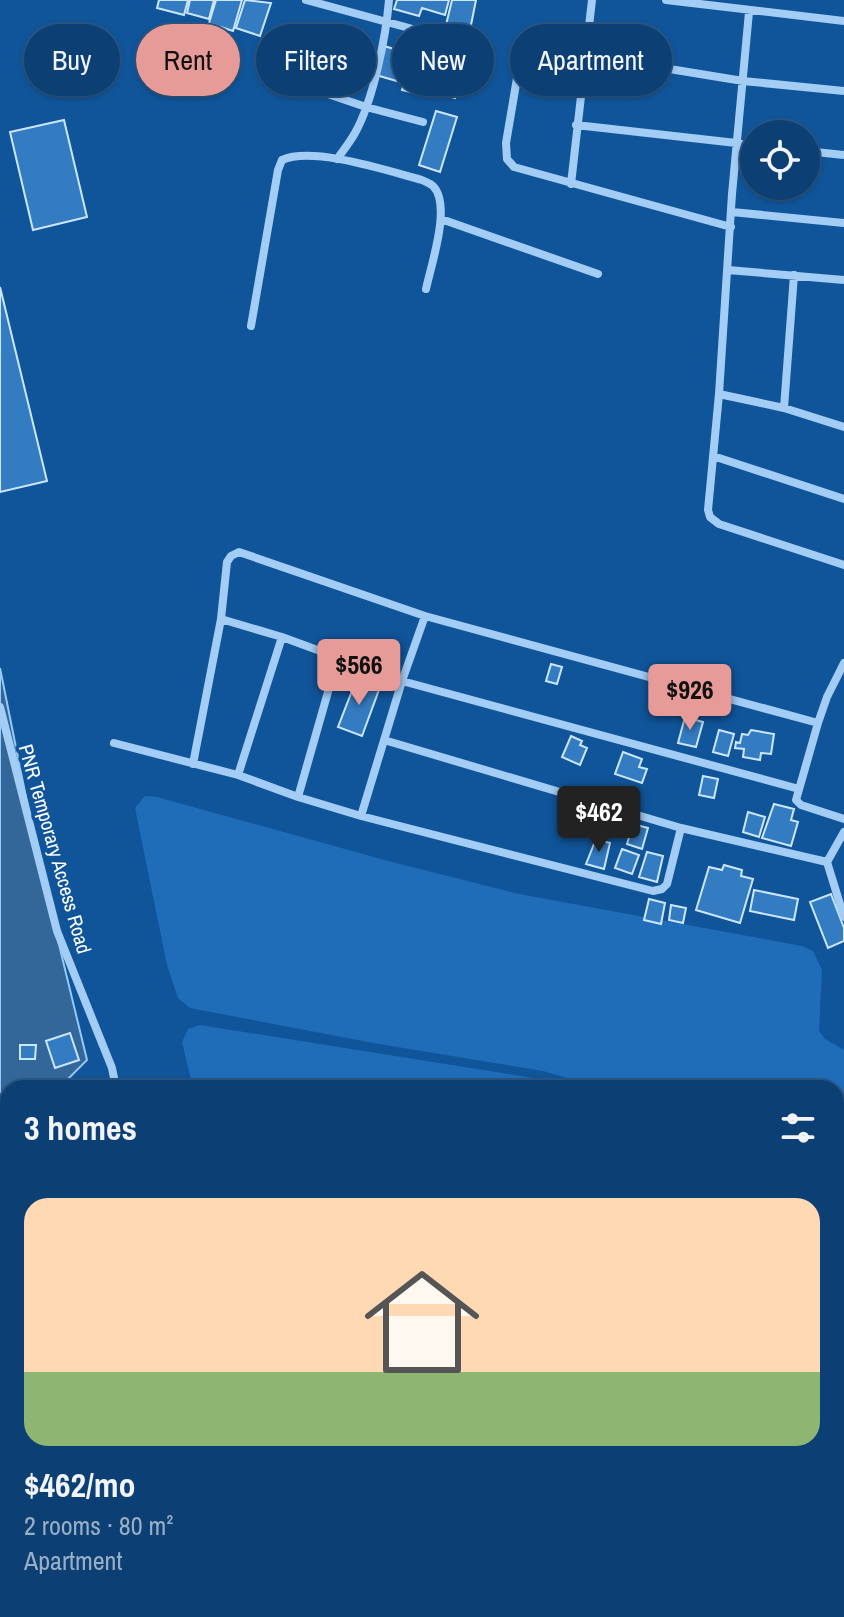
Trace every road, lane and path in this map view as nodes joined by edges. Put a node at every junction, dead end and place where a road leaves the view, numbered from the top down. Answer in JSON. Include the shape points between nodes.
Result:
{"nodes":[{"id":1,"x":306,"y":0,"type":"edge"},
{"id":2,"x":389,"y":0,"type":"edge"},
{"id":3,"x":592,"y":0,"type":"edge"},
{"id":4,"x":666,"y":0,"type":"edge"},
{"id":5,"x":749,"y":12,"type":"junction"},
{"id":6,"x":844,"y":21,"type":"edge"},
{"id":7,"x":387,"y":23,"type":"junction"},
{"id":8,"x":392,"y":24,"type":"edge"},
{"id":9,"x":589,"y":24,"type":"edge"},
{"id":10,"x":672,"y":69,"type":"edge"},
{"id":11,"x":743,"y":81,"type":"junction"},
{"id":12,"x":844,"y":91,"type":"edge"},
{"id":13,"x":334,"y":96,"type":"edge"},
{"id":14,"x":514,"y":96,"type":"edge"},
{"id":15,"x":579,"y":96,"type":"edge"},
{"id":16,"x":366,"y":107,"type":"junction"},
{"id":17,"x":423,"y":122,"type":"dead end"},
{"id":18,"x":576,"y":125,"type":"junction"},
{"id":19,"x":737,"y":143,"type":"junction"},
{"id":20,"x":740,"y":143,"type":"edge"},
{"id":21,"x":820,"y":152,"type":"edge"},
{"id":22,"x":844,"y":155,"type":"edge"},
{"id":23,"x":337,"y":159,"type":"junction"},
{"id":24,"x":571,"y":184,"type":"junction"},
{"id":25,"x":732,"y":212,"type":"junction"},
{"id":26,"x":441,"y":219,"type":"junction"},
{"id":27,"x":844,"y":223,"type":"edge"},
{"id":28,"x":731,"y":227,"type":"junction"},
{"id":29,"x":728,"y":270,"type":"junction"},
{"id":30,"x":598,"y":274,"type":"dead end"},
{"id":31,"x":794,"y":275,"type":"junction"},
{"id":32,"x":844,"y":280,"type":"edge"},
{"id":33,"x":426,"y":289,"type":"dead end"},
{"id":34,"x":251,"y":326,"type":"dead end"},
{"id":35,"x":719,"y":394,"type":"junction"},
{"id":36,"x":784,"y":408,"type":"junction"},
{"id":37,"x":844,"y":427,"type":"edge"},
{"id":38,"x":713,"y":456,"type":"junction"},
{"id":39,"x":844,"y":499,"type":"edge"},
{"id":40,"x":844,"y":565,"type":"edge"},
{"id":41,"x":425,"y":616,"type":"junction"},
{"id":42,"x":221,"y":619,"type":"junction"},
{"id":43,"x":282,"y":637,"type":"junction"},
{"id":44,"x":338,"y":657,"type":"junction"},
{"id":45,"x":844,"y":663,"type":"edge"},
{"id":46,"x":402,"y":681,"type":"junction"},
{"id":47,"x":0,"y":707,"type":"edge"},
{"id":48,"x":818,"y":723,"type":"junction"},
{"id":49,"x":384,"y":740,"type":"junction"},
{"id":50,"x":114,"y":743,"type":"dead end"},
{"id":51,"x":193,"y":764,"type":"junction"},
{"id":52,"x":238,"y":775,"type":"junction"},
{"id":53,"x":799,"y":789,"type":"junction"},
{"id":54,"x":298,"y":797,"type":"junction"},
{"id":55,"x":361,"y":816,"type":"junction"},
{"id":56,"x":844,"y":819,"type":"edge"},
{"id":57,"x":681,"y":828,"type":"junction"},
{"id":58,"x":844,"y":832,"type":"edge"},
{"id":59,"x":827,"y":862,"type":"junction"},
{"id":60,"x":833,"y":884,"type":"junction"},
{"id":61,"x":844,"y":887,"type":"edge"},
{"id":62,"x":844,"y":917,"type":"edge"},
{"id":63,"x":114,"y":1080,"type":"edge"}],
"edges":[{"from":1,"to":7,"type":"street"},
{"from":2,"to":7,"type":"street"},
{"from":3,"to":9,"type":"street"},
{"from":4,"to":5,"type":"street"},
{"from":5,"to":6,"type":"street"},
{"from":5,"to":11,"type":"street"},
{"from":7,"to":8,"type":"street"},
{"from":7,"to":16,"type":"street"},
{"from":10,"to":11,"type":"street"},
{"from":11,"to":12,"type":"street"},
{"from":11,"to":19,"type":"street"},
{"from":13,"to":16,"type":"street"},
{"from":14,"to":24,"type":"street","via":[[507,159],[514,167]]},
{"from":15,"to":18,"type":"street"},
{"from":16,"to":17,"type":"street"},
{"from":16,"to":23,"type":"street"},
{"from":18,"to":19,"type":"street"},
{"from":18,"to":24,"type":"street"},
{"from":19,"to":20,"type":"street"},
{"from":19,"to":25,"type":"street"},
{"from":21,"to":22,"type":"street"},
{"from":23,"to":26,"type":"street","via":[[433,186]]},
{"from":23,"to":34,"type":"street","via":[[293,155],[282,160]]},
{"from":24,"to":28,"type":"street"},
{"from":25,"to":27,"type":"street"},
{"from":25,"to":28,"type":"street"},
{"from":26,"to":30,"type":"street"},
{"from":26,"to":33,"type":"street"},
{"from":28,"to":29,"type":"street"},
{"from":29,"to":31,"type":"street"},
{"from":29,"to":35,"type":"street"},
{"from":31,"to":32,"type":"street"},
{"from":31,"to":36,"type":"street"},
{"from":35,"to":36,"type":"street"},
{"from":35,"to":38,"type":"street"},
{"from":36,"to":37,"type":"street"},
{"from":38,"to":39,"type":"street"},
{"from":38,"to":40,"type":"street","via":[[710,517]]},
{"from":41,"to":42,"type":"street","via":[[239,552],[227,562]]},
{"from":41,"to":46,"type":"street"},
{"from":41,"to":48,"type":"street"},
{"from":42,"to":43,"type":"street"},
{"from":42,"to":51,"type":"street"},
{"from":43,"to":44,"type":"street"},
{"from":43,"to":52,"type":"street"},
{"from":44,"to":46,"type":"street"},
{"from":44,"to":54,"type":"street"},
{"from":45,"to":48,"type":"street"},
{"from":46,"to":49,"type":"street"},
{"from":46,"to":53,"type":"street"},
{"from":47,"to":63,"type":"street","name":"PNR Temporary Access Road","via":[[57,931]]},
{"from":48,"to":53,"type":"street"},
{"from":49,"to":55,"type":"street"},
{"from":49,"to":57,"type":"street"},
{"from":50,"to":51,"type":"street"},
{"from":51,"to":52,"type":"street"},
{"from":52,"to":54,"type":"street"},
{"from":53,"to":56,"type":"street","via":[[797,803]]},
{"from":54,"to":55,"type":"street"},
{"from":55,"to":57,"type":"street","via":[[653,891],[667,884]]},
{"from":57,"to":59,"type":"street"},
{"from":58,"to":59,"type":"street"},
{"from":59,"to":60,"type":"street"},
{"from":60,"to":61,"type":"street"},
{"from":60,"to":62,"type":"street"}]}
